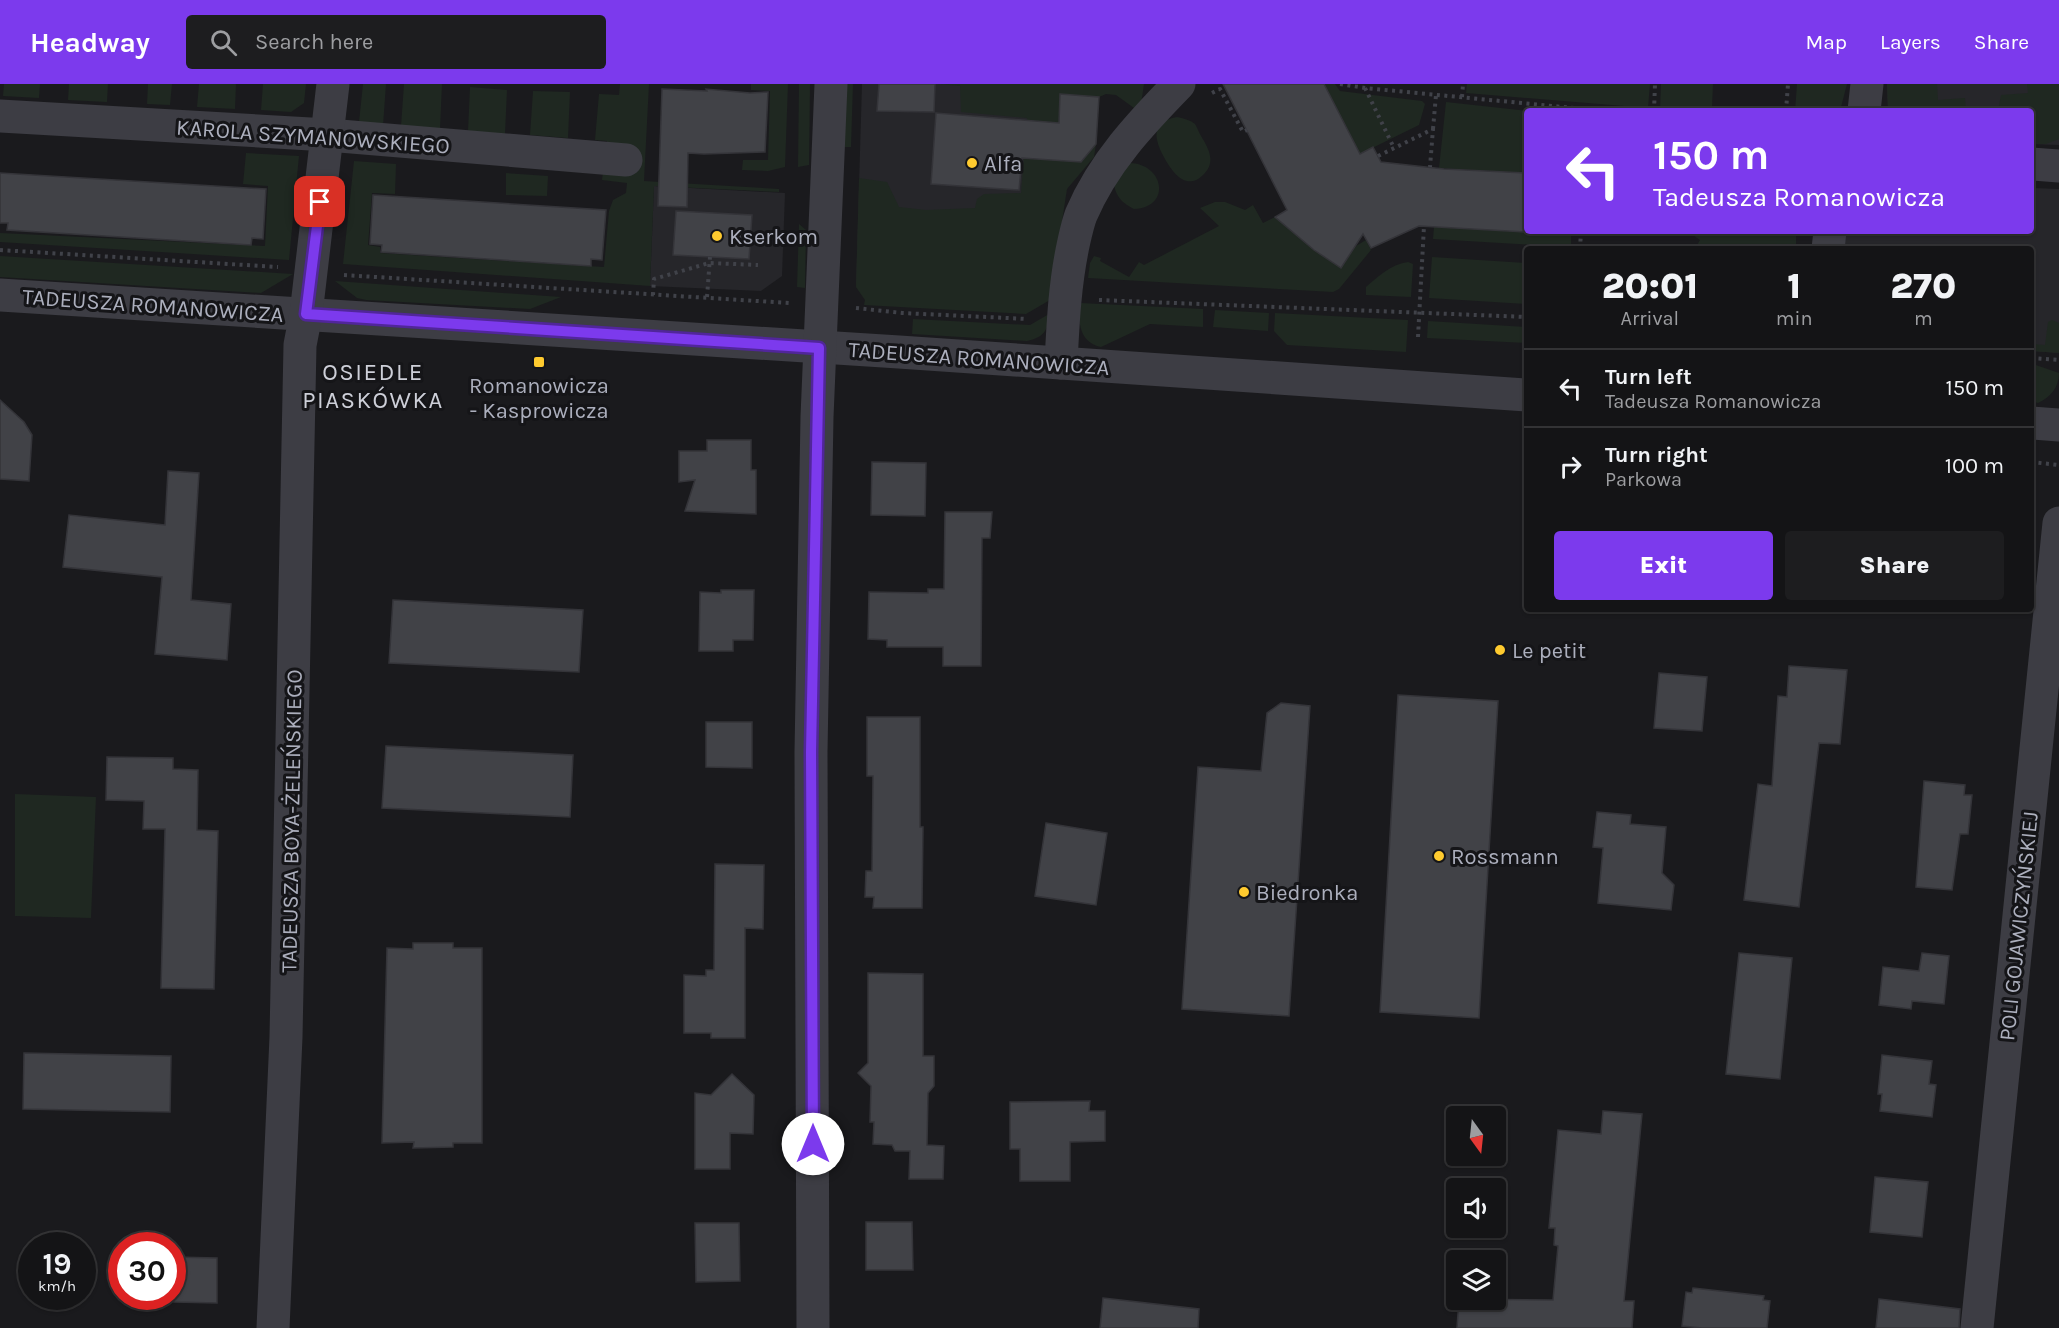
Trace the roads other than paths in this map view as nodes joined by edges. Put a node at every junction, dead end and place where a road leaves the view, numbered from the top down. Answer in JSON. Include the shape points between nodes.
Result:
{"nodes":[{"id":1,"x":333,"y":84,"type":"edge"},
{"id":2,"x":831,"y":84,"type":"edge"},
{"id":3,"x":1867,"y":84,"type":"edge"},
{"id":4,"x":1191,"y":91,"type":"edge"},
{"id":5,"x":1864,"y":108,"type":"edge"},
{"id":6,"x":0,"y":116,"type":"edge"},
{"id":7,"x":328,"y":135,"type":"junction"},
{"id":8,"x":626,"y":160,"type":"dead end"},
{"id":9,"x":2034,"y":164,"type":"edge"},
{"id":10,"x":2059,"y":166,"type":"edge"},
{"id":11,"x":0,"y":295,"type":"edge"},
{"id":12,"x":306,"y":314,"type":"junction"},
{"id":13,"x":819,"y":348,"type":"junction"},
{"id":14,"x":1061,"y":363,"type":"junction"},
{"id":15,"x":1524,"y":395,"type":"edge"},
{"id":16,"x":2034,"y":423,"type":"edge"},
{"id":17,"x":2059,"y":425,"type":"edge"},
{"id":18,"x":2059,"y":523,"type":"edge"},
{"id":19,"x":273,"y":1328,"type":"edge"},
{"id":20,"x":813,"y":1328,"type":"edge"},
{"id":21,"x":1977,"y":1328,"type":"edge"}],
"edges":[{"from":1,"to":7,"type":"street","name":"TADEUSZA BOYA-ŻELEŃSKIEGO"},
{"from":2,"to":13,"type":"street"},
{"from":3,"to":5,"type":"street"},
{"from":4,"to":14,"type":"street","via":[[1142,122],[1099,178],[1080,216],[1064,298]]},
{"from":6,"to":7,"type":"street","name":"KAROLA SZYMANOWSKIEGO"},
{"from":7,"to":8,"type":"street","name":"KAROLA SZYMANOWSKIEGO"},
{"from":7,"to":12,"type":"street","name":"TADEUSZA BOYA-ŻELEŃSKIEGO"},
{"from":9,"to":10,"type":"street"},
{"from":11,"to":12,"type":"street","name":"TADEUSZA ROMANOWICZA"},
{"from":12,"to":13,"type":"street","name":"TADEUSZA ROMANOWICZA"},
{"from":12,"to":19,"type":"street","name":"TADEUSZA BOYA-ŻELEŃSKIEGO","via":[[300,345],[286,1037]]},
{"from":13,"to":14,"type":"street","name":"TADEUSZA ROMANOWICZA"},
{"from":13,"to":20,"type":"street","via":[[811,752]]},
{"from":14,"to":15,"type":"street","name":"TADEUSZA ROMANOWICZA"},
{"from":16,"to":17,"type":"street"},
{"from":18,"to":21,"type":"street","name":"POLI GOJAWICZYŃSKIEJ"}]}
